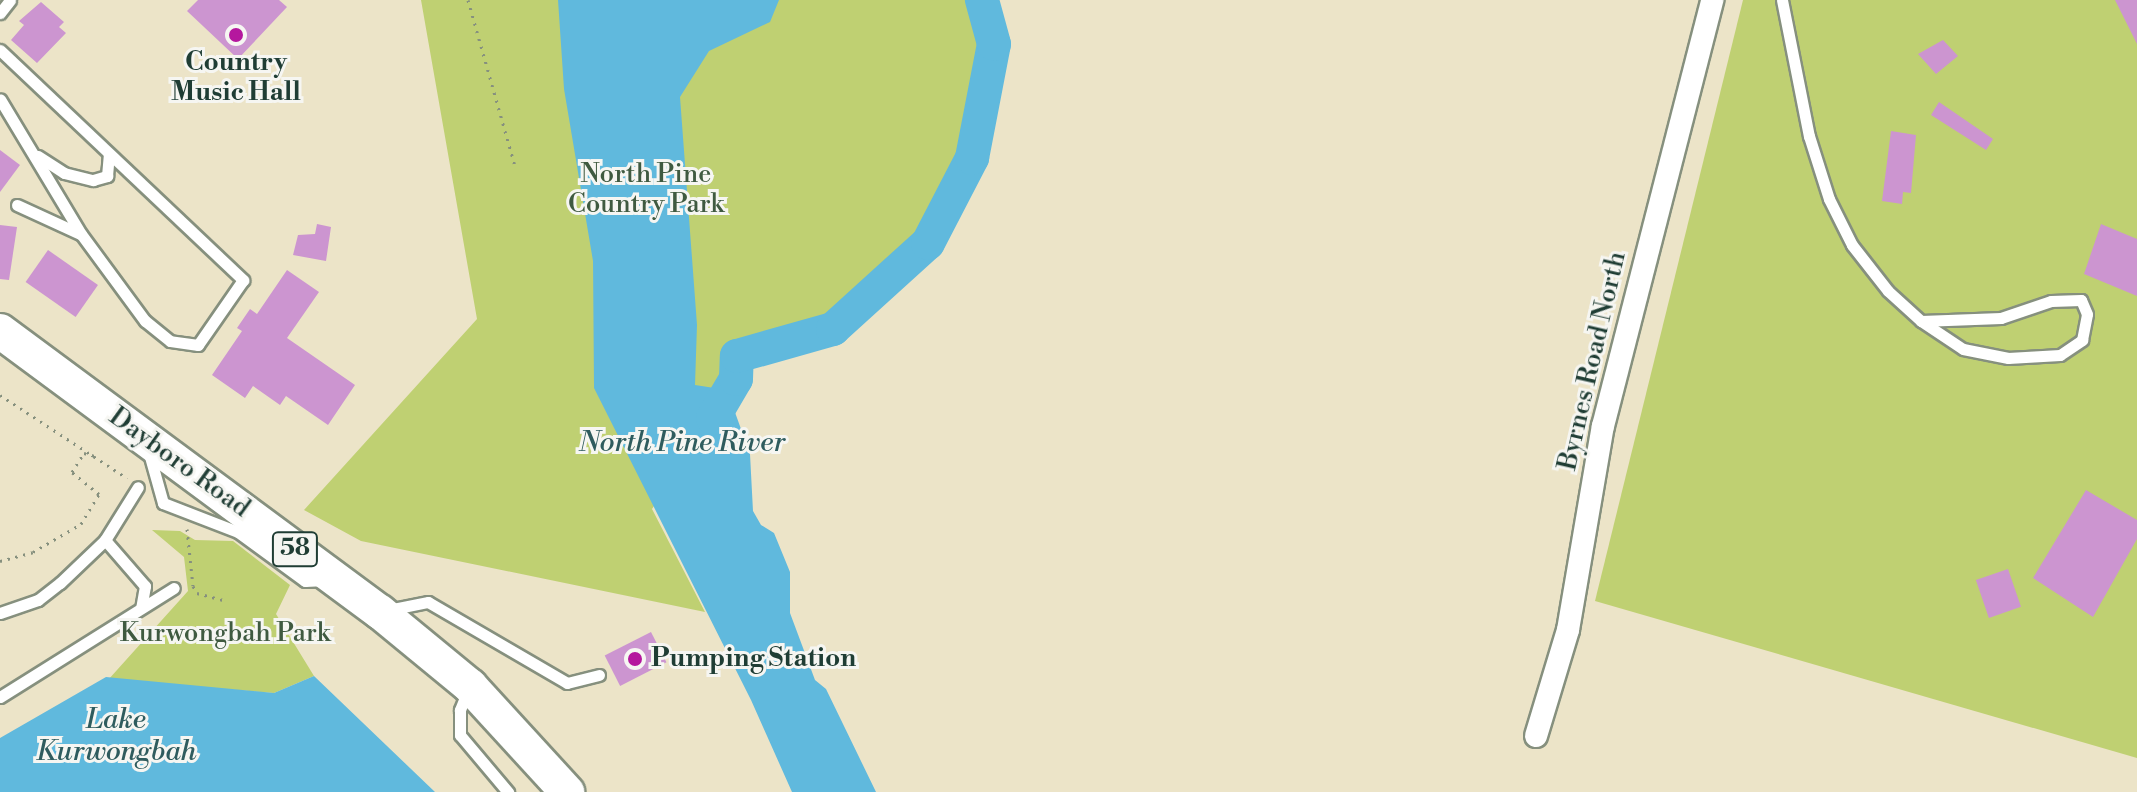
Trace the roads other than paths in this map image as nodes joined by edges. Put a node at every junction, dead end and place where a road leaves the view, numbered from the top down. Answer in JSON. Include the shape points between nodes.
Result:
{"nodes":[{"id":1,"x":10,"y":0,"type":"edge"},
{"id":2,"x":1712,"y":0,"type":"edge"},
{"id":3,"x":1782,"y":0,"type":"edge"},
{"id":4,"x":0,"y":13,"type":"edge"},
{"id":5,"x":0,"y":50,"type":"edge"},
{"id":6,"x":0,"y":99,"type":"edge"},
{"id":7,"x":31,"y":151,"type":"junction"},
{"id":8,"x":109,"y":154,"type":"junction"},
{"id":9,"x":17,"y":205,"type":"dead end"},
{"id":10,"x":81,"y":234,"type":"junction"},
{"id":11,"x":1921,"y":321,"type":"junction"},
{"id":12,"x":0,"y":331,"type":"edge"},
{"id":13,"x":144,"y":437,"type":"junction"},
{"id":14,"x":138,"y":487,"type":"road end"},
{"id":15,"x":105,"y":540,"type":"junction"},
{"id":16,"x":337,"y":580,"type":"junction"},
{"id":17,"x":174,"y":588,"type":"dead end"},
{"id":18,"x":141,"y":608,"type":"junction"},
{"id":19,"x":380,"y":612,"type":"junction"},
{"id":20,"x":0,"y":613,"type":"edge"},
{"id":21,"x":599,"y":675,"type":"dead end"},
{"id":22,"x":470,"y":686,"type":"junction"},
{"id":23,"x":0,"y":697,"type":"edge"},
{"id":24,"x":1536,"y":736,"type":"dead end"},
{"id":25,"x":508,"y":792,"type":"edge"},
{"id":26,"x":567,"y":792,"type":"edge"}],
"edges":[{"from":1,"to":4,"type":"lane"},
{"from":2,"to":24,"type":"street","name":"Byrnes Road North","via":[[1603,426],[1568,630]]},
{"from":3,"to":11,"type":"lane","via":[[1809,136],[1829,199],[1852,245],[1888,291]]},
{"from":5,"to":8,"type":"lane"},
{"from":6,"to":7,"type":"lane"},
{"from":7,"to":8,"type":"lane","via":[[64,173],[93,180],[107,176]]},
{"from":7,"to":10,"type":"lane"},
{"from":8,"to":10,"type":"lane","via":[[243,280],[198,345],[170,341],[145,321]]},
{"from":9,"to":10,"type":"lane"},
{"from":11,"to":11,"type":"lane","via":[[1963,349],[2008,358],[2060,355],[2082,340],[2087,314],[2081,300],[2051,301],[2001,318]]},
{"from":12,"to":13,"type":"main road","name":"Dayboro Road","number":"58"},
{"from":13,"to":16,"type":"main road","name":"Dayboro Road","number":"58"},
{"from":13,"to":16,"type":"lane","via":[[163,503],[238,532],[305,581]]},
{"from":14,"to":15,"type":"lane"},
{"from":15,"to":18,"type":"lane","via":[[145,586]]},
{"from":15,"to":20,"type":"lane","via":[[38,600]]},
{"from":16,"to":19,"type":"main road","name":"Dayboro Road","number":"58"},
{"from":17,"to":18,"type":"lane"},
{"from":18,"to":23,"type":"lane"},
{"from":19,"to":21,"type":"lane","via":[[428,602],[567,683]]},
{"from":19,"to":22,"type":"main road","name":"Dayboro Road","number":"58"},
{"from":22,"to":25,"type":"lane","via":[[460,710],[460,735]]},
{"from":22,"to":26,"type":"main road","name":"Dayboro Road","number":"58"}]}
